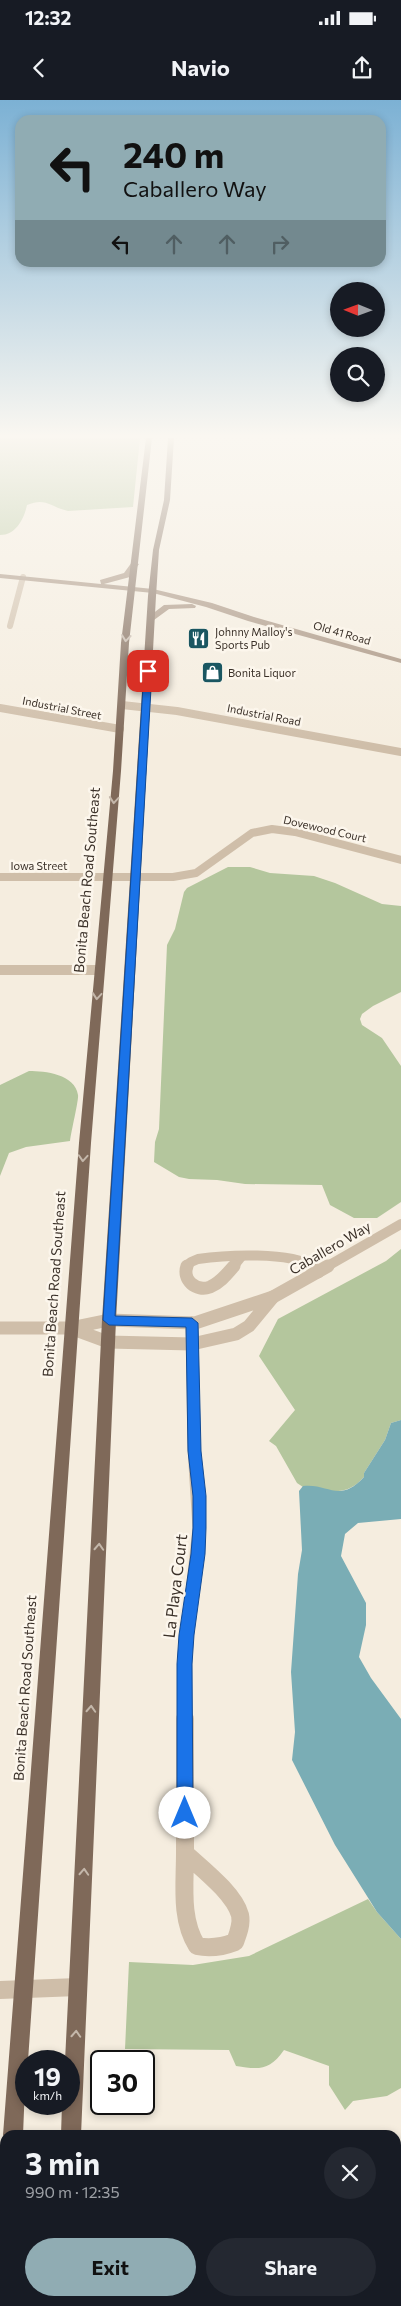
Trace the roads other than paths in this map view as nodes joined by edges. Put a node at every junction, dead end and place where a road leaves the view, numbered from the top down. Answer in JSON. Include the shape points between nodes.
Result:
{"nodes":[{"id":1,"x":138,"y":541,"type":"edge"},
{"id":2,"x":158,"y":541,"type":"edge"},
{"id":3,"x":135,"y":564,"type":"junction"},
{"id":4,"x":0,"y":576,"type":"edge"},
{"id":5,"x":23,"y":576,"type":"junction"},
{"id":6,"x":84,"y":583,"type":"junction"},
{"id":7,"x":132,"y":590,"type":"junction"},
{"id":8,"x":152,"y":593,"type":"junction"},
{"id":9,"x":190,"y":605,"type":"junction"},
{"id":10,"x":151,"y":618,"type":"junction"},
{"id":11,"x":251,"y":619,"type":"junction"},
{"id":12,"x":10,"y":626,"type":"dead end"},
{"id":13,"x":401,"y":661,"type":"edge"},
{"id":14,"x":122,"y":705,"type":"junction"},
{"id":15,"x":146,"y":707,"type":"junction"},
{"id":16,"x":0,"y":708,"type":"edge"},
{"id":17,"x":120,"y":730,"type":"junction"},
{"id":18,"x":401,"y":752,"type":"edge"},
{"id":19,"x":401,"y":860,"type":"edge"},
{"id":20,"x":0,"y":877,"type":"edge"},
{"id":21,"x":107,"y":877,"type":"junction"},
{"id":22,"x":135,"y":877,"type":"junction"},
{"id":23,"x":0,"y":970,"type":"edge"},
{"id":24,"x":99,"y":970,"type":"junction"},
{"id":25,"x":401,"y":1224,"type":"edge"},
{"id":26,"x":241,"y":1257,"type":"dead end"},
{"id":27,"x":318,"y":1272,"type":"junction"},
{"id":28,"x":273,"y":1297,"type":"junction"},
{"id":29,"x":109,"y":1320,"type":"junction"},
{"id":30,"x":192,"y":1323,"type":"junction"},
{"id":31,"x":0,"y":1328,"type":"edge"},
{"id":32,"x":70,"y":1328,"type":"junction"},
{"id":33,"x":108,"y":1342,"type":"junction"},
{"id":34,"x":192,"y":1344,"type":"junction"},
{"id":35,"x":185,"y":1853,"type":"junction"},
{"id":36,"x":78,"y":1987,"type":"junction"},
{"id":37,"x":23,"y":1989,"type":"junction"},
{"id":38,"x":0,"y":1990,"type":"edge"},
{"id":39,"x":13,"y":2130,"type":"edge"},
{"id":40,"x":71,"y":2130,"type":"edge"}],
"edges":[{"from":1,"to":3,"type":"main road","name":"Bonita Beach Road Southeast"},
{"from":2,"to":8,"type":"main road"},
{"from":3,"to":6,"type":"street","via":[[131,572],[122,578]]},
{"from":3,"to":7,"type":"main road","name":"Bonita Beach Road Southeast"},
{"from":4,"to":5,"type":"street","name":"Old 41 Road"},
{"from":5,"to":6,"type":"street","name":"Old 41 Road"},
{"from":5,"to":12,"type":"street"},
{"from":6,"to":7,"type":"street","name":"Old 41 Road"},
{"from":7,"to":8,"type":"street","name":"Old 41 Road"},
{"from":7,"to":14,"type":"main road","name":"Bonita Beach Road Southeast","one_way":true},
{"from":8,"to":9,"type":"street","name":"Old 41 Road"},
{"from":8,"to":10,"type":"main road"},
{"from":8,"to":11,"type":"street","name":"Old 41 Road","via":[[209,605]]},
{"from":9,"to":10,"type":"street","via":[[167,606]]},
{"from":9,"to":11,"type":"street","name":"Old 41 Road"},
{"from":10,"to":15,"type":"main road"},
{"from":11,"to":13,"type":"street","name":"Old 41 Road"},
{"from":14,"to":15,"type":"street","name":"Industrial Road"},
{"from":14,"to":17,"type":"main road","name":"Bonita Beach Road Southeast"},
{"from":15,"to":18,"type":"street","name":"Industrial Road"},
{"from":15,"to":22,"type":"main road"},
{"from":16,"to":17,"type":"street","name":"Industrial Street"},
{"from":17,"to":21,"type":"main road","name":"Bonita Beach Road Southeast","one_way":true},
{"from":19,"to":22,"type":"street","name":"Dovewood Court","via":[[272,829],[252,833],[196,873]]},
{"from":20,"to":21,"type":"street","name":"Iowa Street"},
{"from":21,"to":22,"type":"street","name":"Dovewood Court"},
{"from":21,"to":24,"type":"main road","name":"Bonita Beach Road Southeast"},
{"from":22,"to":29,"type":"main road"},
{"from":23,"to":24,"type":"street"},
{"from":24,"to":32,"type":"main road","name":"Bonita Beach Road Southeast","one_way":true},
{"from":25,"to":27,"type":"street","name":"Caballero Way"},
{"from":26,"to":27,"type":"street","via":[[300,1259]]},
{"from":27,"to":28,"type":"street","name":"Caballero Way"},
{"from":28,"to":30,"type":"street","name":"Caballero Way"},
{"from":28,"to":34,"type":"street","name":"Caballero Way","via":[[249,1326],[236,1334]]},
{"from":29,"to":30,"type":"street","name":"Caballero Way"},
{"from":29,"to":32,"type":"street","name":"Caballero Way"},
{"from":29,"to":33,"type":"main road"},
{"from":30,"to":34,"type":"street","name":"La Playa Court"},
{"from":31,"to":32,"type":"street"},
{"from":32,"to":33,"type":"street","name":"Caballero Way"},
{"from":32,"to":37,"type":"main road","name":"Bonita Beach Road Southeast"},
{"from":33,"to":34,"type":"street","name":"Caballero Way"},
{"from":36,"to":33,"type":"main road","one_way":true},
{"from":34,"to":35,"type":"street","name":"La Playa Court","via":[[194,1451],[200,1528],[184,1664]]},
{"from":35,"to":35,"type":"street","name":"La Playa Court","via":[[185,1910],[189,1933],[198,1946],[210,1949],[235,1942],[241,1926],[240,1913],[225,1891]]},
{"from":36,"to":37,"type":"street"},
{"from":40,"to":36,"type":"main road","one_way":true},
{"from":37,"to":38,"type":"street"},
{"from":37,"to":39,"type":"main road","name":"Bonita Beach Road Southeast"}]}
